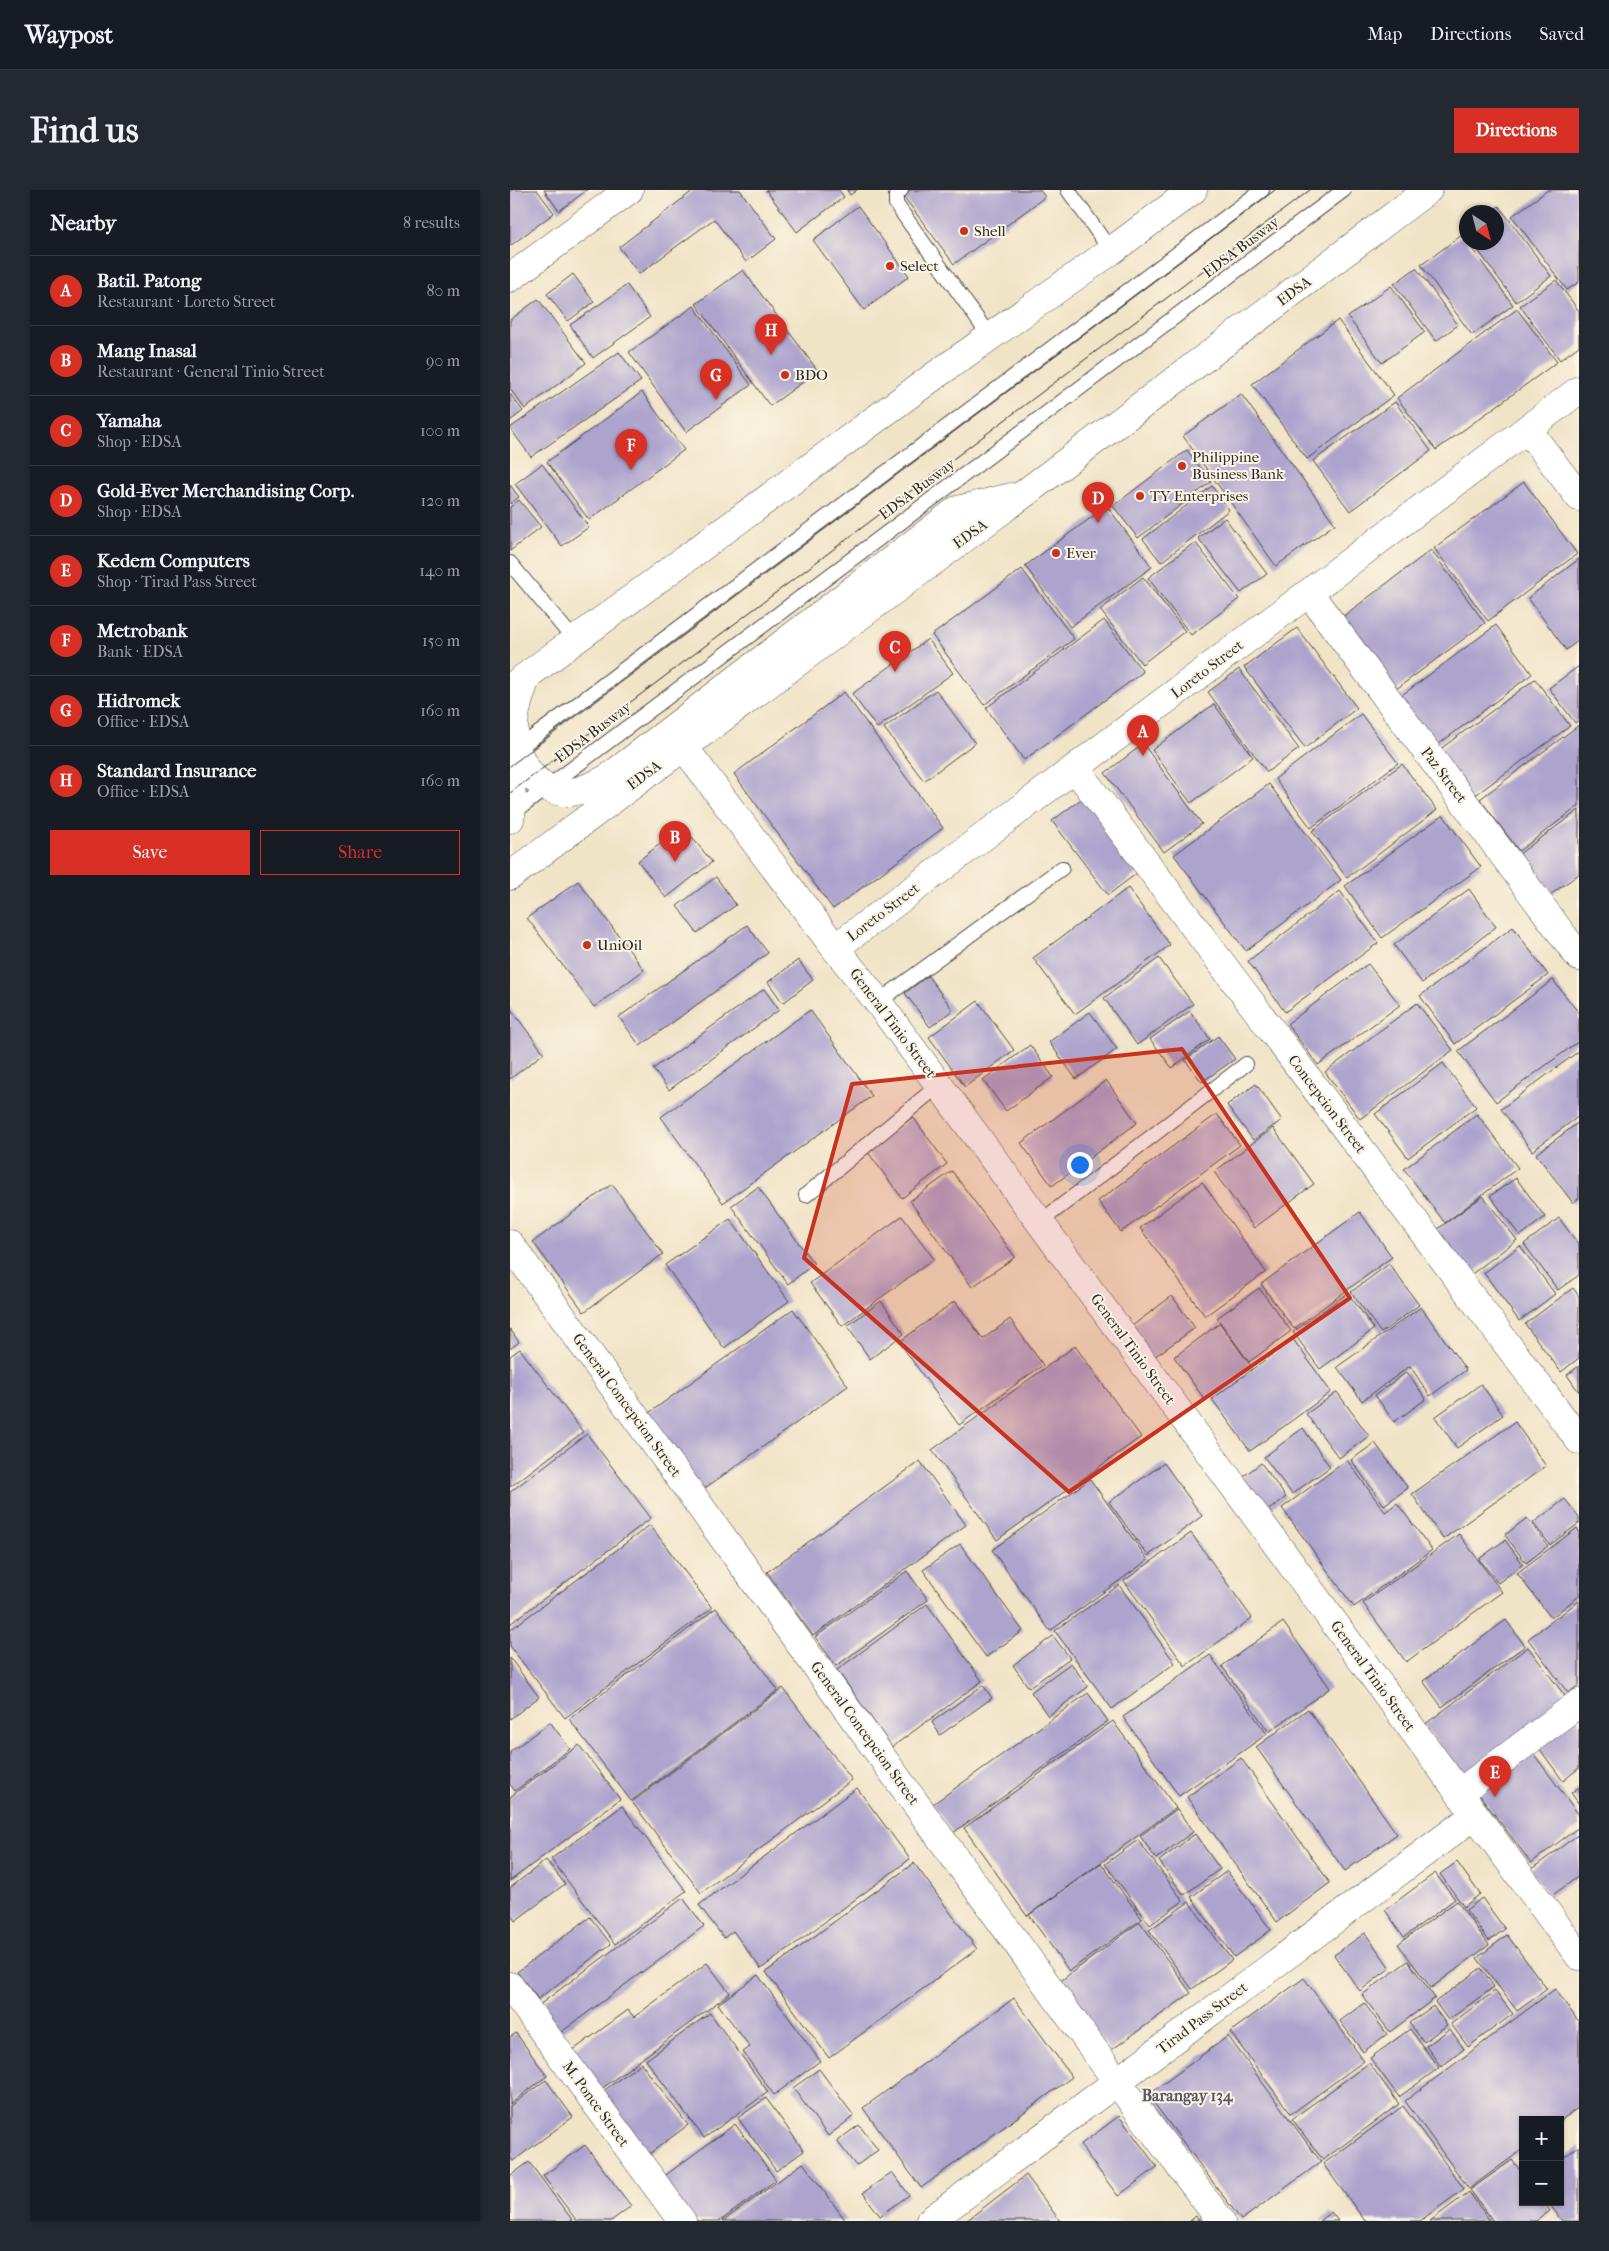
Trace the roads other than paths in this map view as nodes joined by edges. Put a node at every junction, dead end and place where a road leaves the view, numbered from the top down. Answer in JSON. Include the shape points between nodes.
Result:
{"nodes":[{"id":1,"x":629,"y":190,"type":"edge"},
{"id":2,"x":901,"y":190,"type":"edge"},
{"id":3,"x":1068,"y":190,"type":"edge"},
{"id":4,"x":1193,"y":190,"type":"edge"},
{"id":5,"x":1262,"y":190,"type":"edge"},
{"id":6,"x":1344,"y":190,"type":"edge"},
{"id":7,"x":1428,"y":190,"type":"edge"},
{"id":8,"x":1111,"y":251,"type":"junction"},
{"id":9,"x":510,"y":278,"type":"edge"},
{"id":10,"x":990,"y":337,"type":"junction"},
{"id":11,"x":1579,"y":390,"type":"edge"},
{"id":12,"x":1527,"y":429,"type":"junction"},
{"id":13,"x":1025,"y":493,"type":"junction"},
{"id":14,"x":1579,"y":497,"type":"edge"},
{"id":15,"x":510,"y":563,"type":"edge"},
{"id":16,"x":1309,"y":593,"type":"junction"},
{"id":17,"x":575,"y":641,"type":"junction"},
{"id":18,"x":518,"y":682,"type":"edge"},
{"id":19,"x":683,"y":746,"type":"junction"},
{"id":20,"x":513,"y":752,"type":"edge"},
{"id":21,"x":1075,"y":768,"type":"junction"},
{"id":22,"x":510,"y":781,"type":"edge"},
{"id":23,"x":546,"y":788,"type":"junction"},
{"id":24,"x":510,"y":816,"type":"edge"},
{"id":25,"x":1062,"y":868,"type":"dead end"},
{"id":26,"x":510,"y":876,"type":"edge"},
{"id":27,"x":835,"y":948,"type":"junction"},
{"id":28,"x":1579,"y":957,"type":"edge"},
{"id":29,"x":878,"y":1002,"type":"junction"},
{"id":30,"x":1246,"y":1064,"type":"dead end"},
{"id":31,"x":939,"y":1085,"type":"junction"},
{"id":32,"x":806,"y":1194,"type":"dead end"},
{"id":33,"x":1040,"y":1222,"type":"junction"},
{"id":34,"x":510,"y":1244,"type":"edge"},
{"id":35,"x":1579,"y":1440,"type":"edge"},
{"id":36,"x":1579,"y":1703,"type":"edge"},
{"id":37,"x":1459,"y":1793,"type":"junction"},
{"id":38,"x":1475,"y":1815,"type":"junction"},
{"id":39,"x":1579,"y":1956,"type":"edge"},
{"id":40,"x":510,"y":1986,"type":"edge"},
{"id":41,"x":1117,"y":2082,"type":"junction"},
{"id":42,"x":682,"y":2221,"type":"edge"},
{"id":43,"x":930,"y":2221,"type":"edge"},
{"id":44,"x":1221,"y":2221,"type":"edge"}],
"edges":[{"from":1,"to":9,"type":"main road"},
{"from":2,"to":10,"type":"lane","via":[[896,195],[896,204]]},
{"from":3,"to":8,"type":"lane"},
{"from":4,"to":8,"type":"main road"},
{"from":5,"to":20,"type":"lane"},
{"from":6,"to":23,"type":"lane","name":"EDSA Busway"},
{"from":7,"to":13,"type":"main road","name":"EDSA"},
{"from":8,"to":10,"type":"main road"},
{"from":10,"to":17,"type":"main road"},
{"from":11,"to":12,"type":"main road","name":"Loreto Street"},
{"from":12,"to":14,"type":"main road"},
{"from":12,"to":16,"type":"main road","name":"Loreto Street"},
{"from":13,"to":19,"type":"main road","name":"EDSA"},
{"from":13,"to":23,"type":"main road","via":[[957,510],[608,778],[577,791]]},
{"from":15,"to":17,"type":"lane"},
{"from":16,"to":21,"type":"main road","name":"Loreto Street"},
{"from":16,"to":28,"type":"main road","name":"Paz Street"},
{"from":17,"to":18,"type":"main road"},
{"from":18,"to":20,"type":"main road"},
{"from":19,"to":26,"type":"main road","name":"EDSA"},
{"from":19,"to":27,"type":"main road","name":"General Tinio Street"},
{"from":20,"to":23,"type":"main road"},
{"from":21,"to":27,"type":"main road","name":"Loreto Street"},
{"from":21,"to":35,"type":"main road","name":"Concepcion Street"},
{"from":22,"to":24,"type":"main road","via":[[513,804]]},
{"from":23,"to":24,"type":"lane","name":"EDSA Busway"},
{"from":25,"to":29,"type":"lane"},
{"from":27,"to":29,"type":"main road","name":"General Tinio Street"},
{"from":29,"to":31,"type":"main road","name":"General Tinio Street"},
{"from":30,"to":33,"type":"lane"},
{"from":31,"to":32,"type":"lane"},
{"from":31,"to":33,"type":"main road","name":"General Tinio Street"},
{"from":33,"to":37,"type":"main road","name":"General Tinio Street"},
{"from":34,"to":41,"type":"main road","name":"General Concepcion Street"},
{"from":36,"to":37,"type":"main road"},
{"from":37,"to":38,"type":"main road","name":"General Tinio Street"},
{"from":38,"to":39,"type":"main road","name":"General Tinio Street"},
{"from":38,"to":41,"type":"main road","name":"Tirad Pass Street"},
{"from":40,"to":42,"type":"main road","name":"M. Ponce Street"},
{"from":41,"to":43,"type":"main road","name":"Tirad Pass Street"},
{"from":41,"to":44,"type":"main road","name":"General Concepcion Street"}]}
